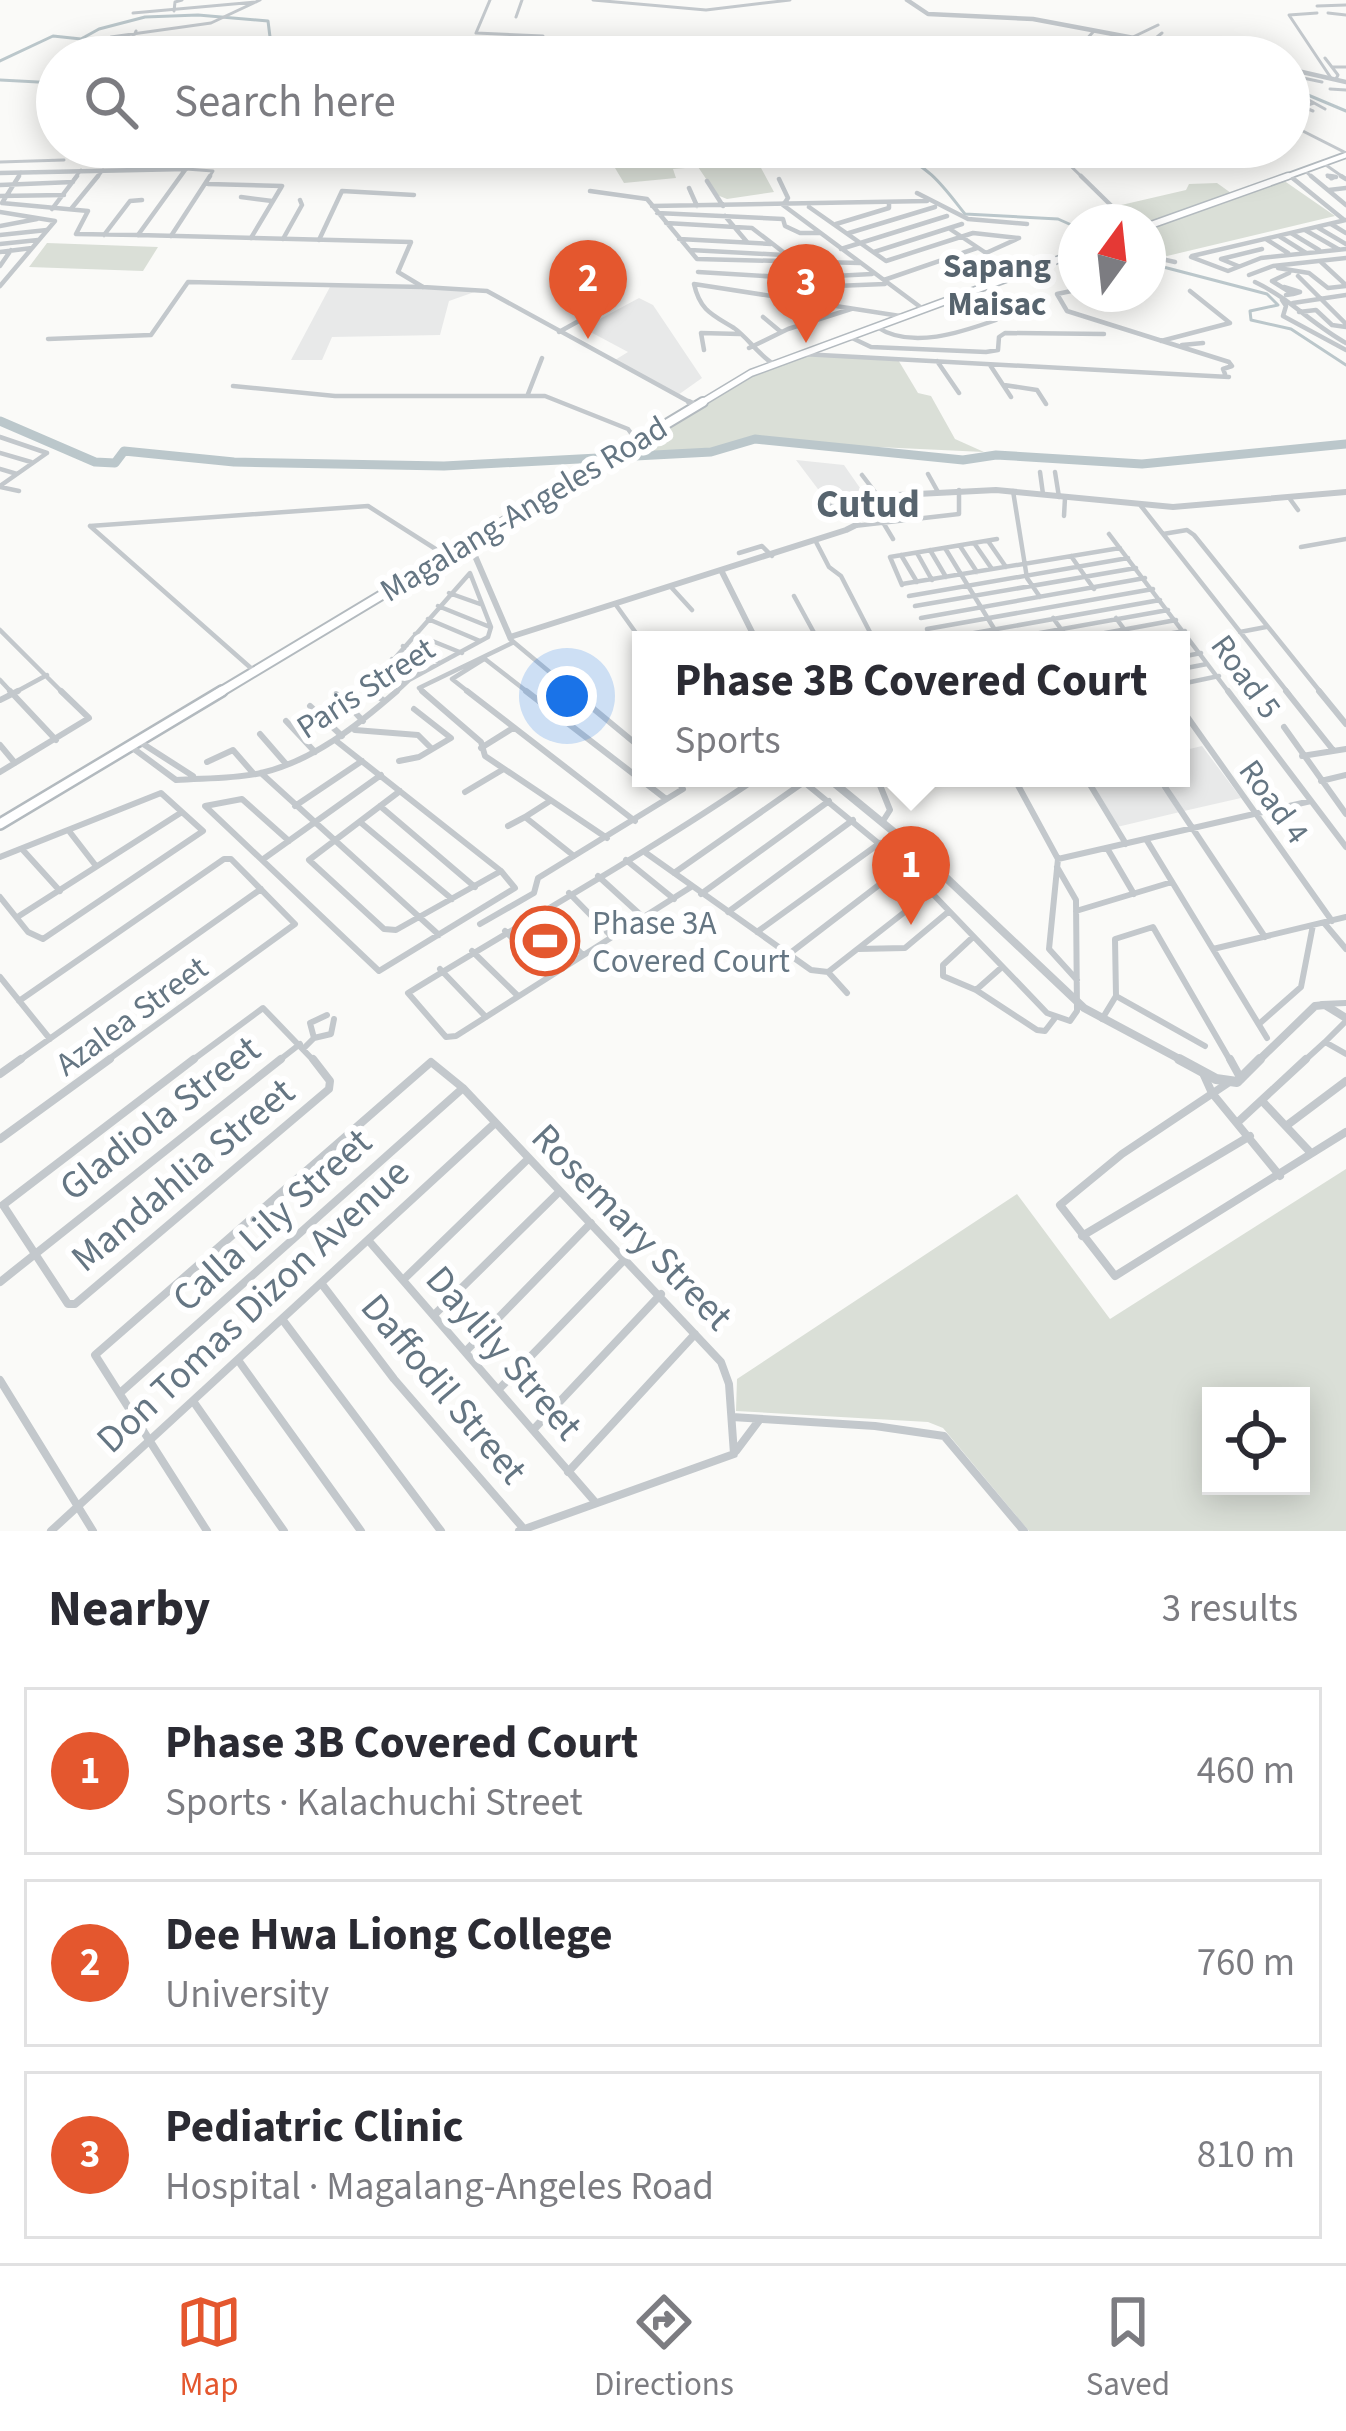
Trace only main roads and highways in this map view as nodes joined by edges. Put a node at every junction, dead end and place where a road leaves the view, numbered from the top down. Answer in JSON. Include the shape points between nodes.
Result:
{"nodes":[{"id":1,"x":1346,"y":154,"type":"edge"},
{"id":2,"x":1309,"y":168,"type":"edge"},
{"id":3,"x":1310,"y":168,"type":"edge"},
{"id":4,"x":1166,"y":220,"type":"edge"},
{"id":5,"x":1058,"y":260,"type":"edge"},
{"id":6,"x":0,"y":824,"type":"edge"}],
"edges":[{"from":1,"to":3,"type":"main road"},
{"from":2,"to":4,"type":"main road"},
{"from":5,"to":6,"type":"main road","name":"Magalang-Angeles Road","via":[[772,363]]}]}
